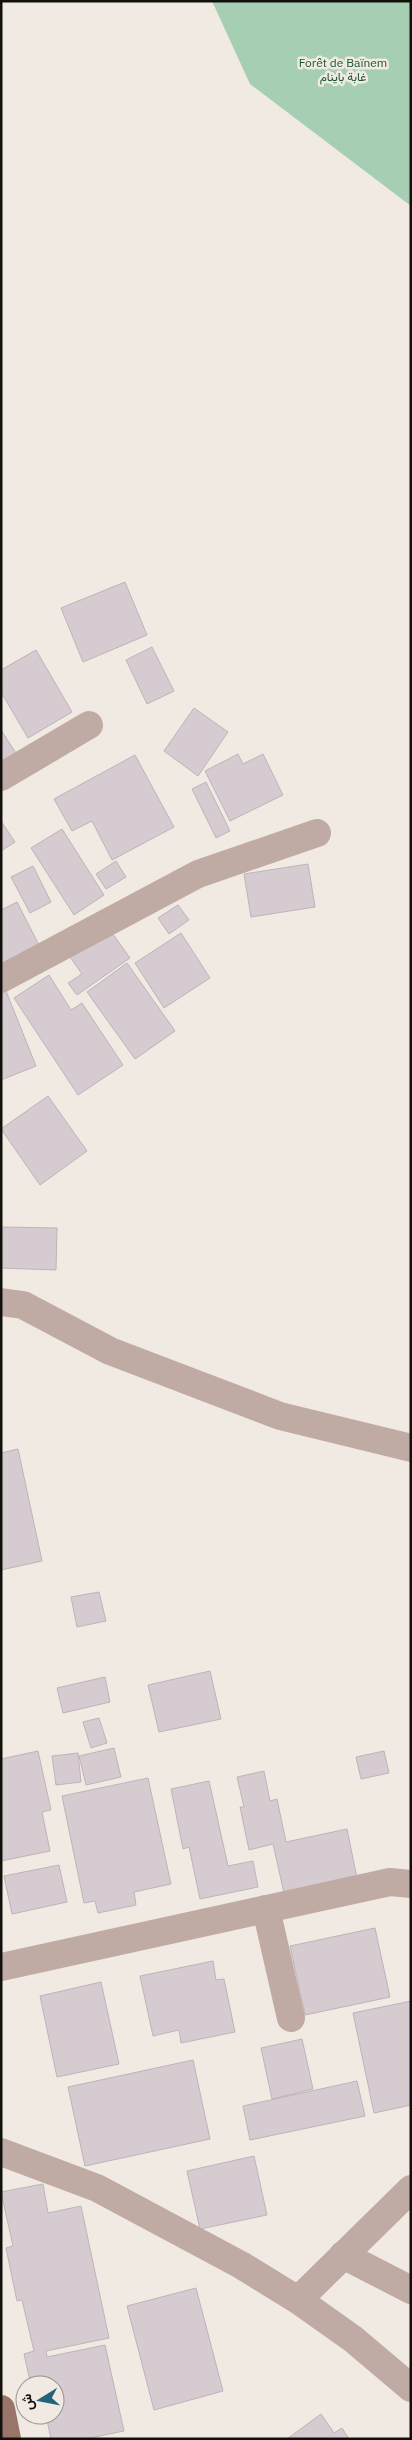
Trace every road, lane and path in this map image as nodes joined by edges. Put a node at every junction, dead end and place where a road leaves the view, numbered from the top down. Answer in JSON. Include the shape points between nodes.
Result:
{"nodes":[{"id":1,"x":89,"y":725,"type":"dead end"},
{"id":2,"x":1,"y":777,"type":"edge"},
{"id":3,"x":317,"y":833,"type":"dead end"},
{"id":4,"x":1,"y":979,"type":"edge"},
{"id":5,"x":1,"y":1302,"type":"edge"},
{"id":6,"x":411,"y":1448,"type":"edge"},
{"id":7,"x":411,"y":1884,"type":"edge"},
{"id":8,"x":266,"y":1909,"type":"junction"},
{"id":9,"x":1,"y":1966,"type":"edge"},
{"id":10,"x":291,"y":2018,"type":"dead end"},
{"id":11,"x":1,"y":2152,"type":"edge"},
{"id":12,"x":411,"y":2189,"type":"edge"},
{"id":13,"x":344,"y":2255,"type":"junction"},
{"id":14,"x":411,"y":2290,"type":"edge"},
{"id":15,"x":298,"y":2300,"type":"junction"},
{"id":16,"x":411,"y":2388,"type":"edge"},
{"id":17,"x":1,"y":2408,"type":"edge"},
{"id":18,"x":7,"y":2439,"type":"edge"}],
"edges":[{"from":1,"to":2,"type":"street"},
{"from":3,"to":4,"type":"street","via":[[198,874]]},
{"from":5,"to":6,"type":"street","via":[[24,1305],[110,1351],[280,1416]]},
{"from":7,"to":8,"type":"street","via":[[390,1882]]},
{"from":8,"to":9,"type":"street"},
{"from":8,"to":10,"type":"street"},
{"from":11,"to":15,"type":"street","via":[[97,2188],[241,2265]]},
{"from":12,"to":13,"type":"street"},
{"from":13,"to":14,"type":"street"},
{"from":13,"to":15,"type":"street"},
{"from":15,"to":16,"type":"street","via":[[353,2339]]},
{"from":17,"to":18,"type":"main road"}]}
